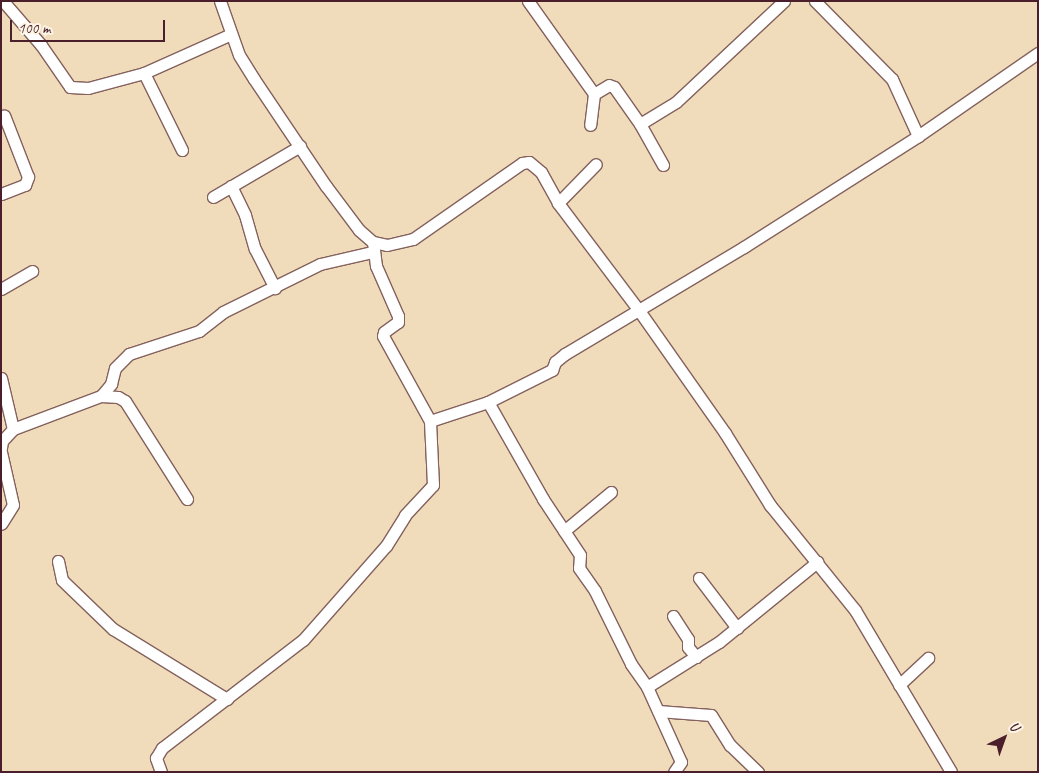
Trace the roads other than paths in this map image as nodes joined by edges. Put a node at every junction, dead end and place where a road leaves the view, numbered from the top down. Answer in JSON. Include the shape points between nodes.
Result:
{"nodes":[{"id":1,"x":3,"y":1,"type":"edge"},
{"id":2,"x":220,"y":1,"type":"edge"},
{"id":3,"x":528,"y":1,"type":"edge"},
{"id":4,"x":784,"y":1,"type":"edge"},
{"id":5,"x":815,"y":1,"type":"edge"},
{"id":6,"x":832,"y":1,"type":"edge"},
{"id":7,"x":824,"y":11,"type":"junction"},
{"id":8,"x":231,"y":34,"type":"junction"},
{"id":9,"x":1036,"y":57,"type":"edge"},
{"id":10,"x":144,"y":73,"type":"junction"},
{"id":11,"x":594,"y":94,"type":"junction"},
{"id":12,"x":4,"y":115,"type":"dead end"},
{"id":13,"x":640,"y":124,"type":"junction"},
{"id":14,"x":590,"y":125,"type":"dead end"},
{"id":15,"x":918,"y":136,"type":"junction"},
{"id":16,"x":300,"y":146,"type":"junction"},
{"id":17,"x":182,"y":150,"type":"dead end"},
{"id":18,"x":596,"y":164,"type":"dead end"},
{"id":19,"x":663,"y":165,"type":"dead end"},
{"id":20,"x":231,"y":186,"type":"junction"},
{"id":21,"x":1,"y":194,"type":"edge"},
{"id":22,"x":213,"y":197,"type":"dead end"},
{"id":23,"x":558,"y":203,"type":"junction"},
{"id":24,"x":373,"y":247,"type":"junction"},
{"id":25,"x":32,"y":271,"type":"dead end"},
{"id":26,"x":275,"y":288,"type":"junction"},
{"id":27,"x":1,"y":289,"type":"edge"},
{"id":28,"x":640,"y":312,"type":"junction"},
{"id":29,"x":1,"y":378,"type":"edge"},
{"id":30,"x":101,"y":396,"type":"junction"},
{"id":31,"x":488,"y":402,"type":"junction"},
{"id":32,"x":430,"y":421,"type":"junction"},
{"id":33,"x":13,"y":429,"type":"junction"},
{"id":34,"x":1,"y":448,"type":"edge"},
{"id":35,"x":1,"y":452,"type":"edge"},
{"id":36,"x":611,"y":492,"type":"dead end"},
{"id":37,"x":187,"y":499,"type":"dead end"},
{"id":38,"x":1,"y":524,"type":"edge"},
{"id":39,"x":564,"y":532,"type":"junction"},
{"id":40,"x":58,"y":561,"type":"dead end"},
{"id":41,"x":817,"y":562,"type":"junction"},
{"id":42,"x":699,"y":578,"type":"dead end"},
{"id":43,"x":673,"y":616,"type":"dead end"},
{"id":44,"x":737,"y":628,"type":"junction"},
{"id":45,"x":696,"y":658,"type":"junction"},
{"id":46,"x":928,"y":658,"type":"dead end"},
{"id":47,"x":899,"y":685,"type":"junction"},
{"id":48,"x":647,"y":688,"type":"junction"},
{"id":49,"x":227,"y":699,"type":"junction"},
{"id":50,"x":658,"y":711,"type":"junction"},
{"id":51,"x":161,"y":772,"type":"edge"},
{"id":52,"x":674,"y":772,"type":"edge"},
{"id":53,"x":758,"y":772,"type":"edge"},
{"id":54,"x":951,"y":772,"type":"edge"}],
"edges":[{"from":1,"to":10,"type":"street","via":[[41,44],[70,86],[88,88]]},
{"from":2,"to":8,"type":"street"},
{"from":3,"to":11,"type":"street"},
{"from":4,"to":13,"type":"street","via":[[676,102]]},
{"from":5,"to":7,"type":"street"},
{"from":6,"to":7,"type":"street"},
{"from":7,"to":15,"type":"street","via":[[892,79]]},
{"from":8,"to":10,"type":"street"},
{"from":8,"to":16,"type":"street","via":[[239,55]]},
{"from":9,"to":15,"type":"street"},
{"from":10,"to":17,"type":"street"},
{"from":11,"to":13,"type":"street","via":[[612,85]]},
{"from":11,"to":14,"type":"street"},
{"from":12,"to":21,"type":"street","via":[[28,177],[25,184]]},
{"from":13,"to":19,"type":"street"},
{"from":15,"to":28,"type":"street"},
{"from":16,"to":20,"type":"street"},
{"from":16,"to":24,"type":"street"},
{"from":18,"to":23,"type":"street"},
{"from":20,"to":22,"type":"street"},
{"from":20,"to":26,"type":"street"},
{"from":23,"to":24,"type":"street","via":[[541,172],[529,162],[522,163],[412,239]]},
{"from":23,"to":28,"type":"street"},
{"from":24,"to":26,"type":"street","via":[[320,264]]},
{"from":24,"to":32,"type":"street","via":[[398,316],[398,322],[384,332],[384,336]]},
{"from":25,"to":27,"type":"street"},
{"from":26,"to":30,"type":"street","via":[[223,312],[199,331],[129,354],[115,368],[111,384]]},
{"from":28,"to":31,"type":"street","via":[[564,354],[554,362],[552,370]]},
{"from":28,"to":41,"type":"street","via":[[725,433],[770,505]]},
{"from":29,"to":33,"type":"street"},
{"from":30,"to":33,"type":"street"},
{"from":30,"to":37,"type":"street","via":[[125,401]]},
{"from":31,"to":32,"type":"street"},
{"from":31,"to":39,"type":"street"},
{"from":32,"to":49,"type":"street","via":[[434,479],[428,492],[405,515],[386,546],[303,640]]},
{"from":33,"to":34,"type":"street","via":[[2,441]]},
{"from":35,"to":38,"type":"street","via":[[12,505]]},
{"from":36,"to":39,"type":"street"},
{"from":39,"to":48,"type":"street","via":[[580,555],[579,568],[591,583]]},
{"from":40,"to":49,"type":"street","via":[[62,580],[113,629]]},
{"from":41,"to":44,"type":"street"},
{"from":41,"to":47,"type":"street","via":[[856,610]]},
{"from":42,"to":44,"type":"street"},
{"from":43,"to":45,"type":"street"},
{"from":44,"to":45,"type":"street"},
{"from":45,"to":48,"type":"street"},
{"from":46,"to":47,"type":"street"},
{"from":47,"to":54,"type":"street"},
{"from":48,"to":50,"type":"street"},
{"from":49,"to":51,"type":"street","via":[[157,753]]},
{"from":50,"to":52,"type":"street","via":[[681,762]]},
{"from":50,"to":53,"type":"street","via":[[711,715],[730,745]]}]}
